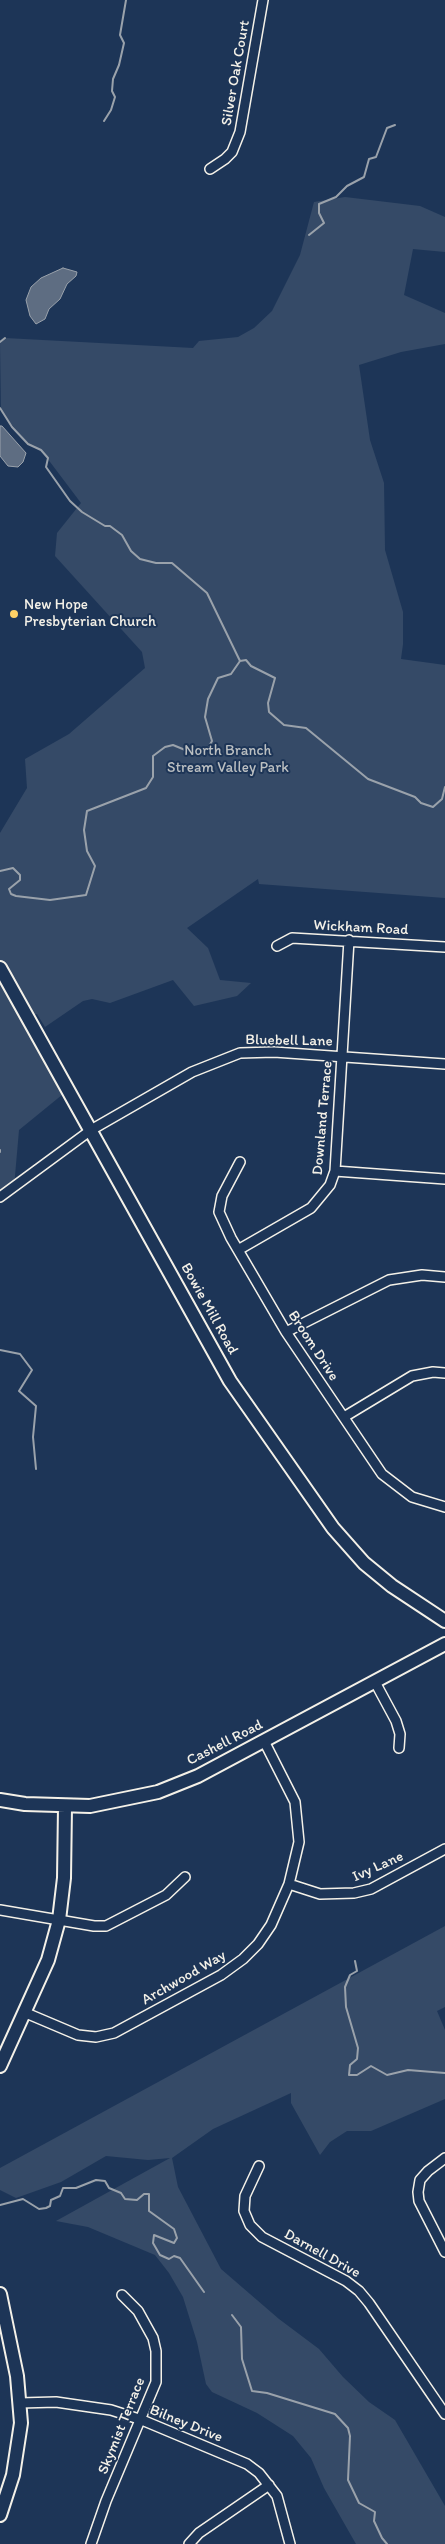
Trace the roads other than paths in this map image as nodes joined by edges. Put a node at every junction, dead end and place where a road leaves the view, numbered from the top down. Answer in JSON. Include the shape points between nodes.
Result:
{"nodes":[{"id":1,"x":263,"y":0,"type":"edge"},
{"id":2,"x":210,"y":169,"type":"dead end"},
{"id":3,"x":349,"y":940,"type":"junction"},
{"id":4,"x":277,"y":946,"type":"dead end"},
{"id":5,"x":445,"y":947,"type":"edge"},
{"id":6,"x":0,"y":968,"type":"edge"},
{"id":7,"x":343,"y":1056,"type":"junction"},
{"id":8,"x":445,"y":1064,"type":"edge"},
{"id":9,"x":91,"y":1130,"type":"junction"},
{"id":10,"x":240,"y":1162,"type":"dead end"},
{"id":11,"x":335,"y":1171,"type":"junction"},
{"id":12,"x":445,"y":1179,"type":"edge"},
{"id":13,"x":0,"y":1197,"type":"edge"},
{"id":14,"x":238,"y":1250,"type":"junction"},
{"id":15,"x":445,"y":1277,"type":"edge"},
{"id":16,"x":286,"y":1332,"type":"junction"},
{"id":17,"x":445,"y":1373,"type":"edge"},
{"id":18,"x":344,"y":1418,"type":"junction"},
{"id":19,"x":445,"y":1507,"type":"edge"},
{"id":20,"x":445,"y":1621,"type":"edge"},
{"id":21,"x":445,"y":1644,"type":"edge"},
{"id":22,"x":375,"y":1682,"type":"junction"},
{"id":23,"x":264,"y":1741,"type":"junction"},
{"id":24,"x":399,"y":1748,"type":"dead end"},
{"id":25,"x":0,"y":1800,"type":"edge"},
{"id":26,"x":65,"y":1807,"type":"junction"},
{"id":27,"x":445,"y":1849,"type":"edge"},
{"id":28,"x":185,"y":1877,"type":"dead end"},
{"id":29,"x":289,"y":1884,"type":"junction"},
{"id":30,"x":0,"y":1910,"type":"edge"},
{"id":31,"x":58,"y":1920,"type":"junction"},
{"id":32,"x":26,"y":2013,"type":"junction"},
{"id":33,"x":0,"y":2066,"type":"edge"},
{"id":34,"x":445,"y":2158,"type":"edge"},
{"id":35,"x":259,"y":2166,"type":"dead end"},
{"id":36,"x":445,"y":2252,"type":"edge"},
{"id":37,"x":0,"y":2294,"type":"edge"},
{"id":38,"x":122,"y":2295,"type":"dead end"},
{"id":39,"x":4,"y":2337,"type":"edge"},
{"id":40,"x":20,"y":2404,"type":"junction"},
{"id":41,"x":445,"y":2414,"type":"edge"},
{"id":42,"x":142,"y":2420,"type":"junction"},
{"id":43,"x":269,"y":2485,"type":"junction"},
{"id":44,"x":0,"y":2515,"type":"edge"},
{"id":45,"x":91,"y":2544,"type":"edge"},
{"id":46,"x":189,"y":2544,"type":"edge"},
{"id":47,"x":290,"y":2544,"type":"edge"}],
"edges":[{"from":1,"to":2,"type":"street","name":"Silver Oak Court","via":[[240,132],[232,152]]},
{"from":3,"to":4,"type":"street","name":"Wickham Road","via":[[292,938]]},
{"from":3,"to":5,"type":"street","name":"Wickham Road"},
{"from":3,"to":7,"type":"street","name":"Downland Terrace"},
{"from":6,"to":9,"type":"street","name":"Bowie Mill Road"},
{"from":7,"to":8,"type":"street","name":"Bluebell Lane"},
{"from":7,"to":9,"type":"street","name":"Bluebell Lane","via":[[240,1053],[192,1072]]},
{"from":7,"to":11,"type":"street","name":"Downland Terrace"},
{"from":9,"to":13,"type":"street","name":"Bluebell Lane"},
{"from":9,"to":20,"type":"street","name":"Bowie Mill Road","via":[[230,1381],[328,1521],[364,1563]]},
{"from":10,"to":14,"type":"street","name":"Broom Drive","via":[[219,1208],[222,1221]]},
{"from":11,"to":12,"type":"street"},
{"from":11,"to":14,"type":"street","name":"Downland Terrace","via":[[326,1192],[311,1208]]},
{"from":14,"to":16,"type":"street","name":"Broom Drive"},
{"from":15,"to":16,"type":"street","via":[[422,1275],[389,1280]]},
{"from":16,"to":18,"type":"street","name":"Broom Drive"},
{"from":17,"to":18,"type":"street","via":[[412,1376]]},
{"from":18,"to":19,"type":"street","name":"Broom Drive","via":[[370,1458],[395,1486],[412,1497]]},
{"from":21,"to":22,"type":"street","name":"Cashell Road"},
{"from":22,"to":23,"type":"street","name":"Cashell Road"},
{"from":22,"to":24,"type":"street","via":[[396,1721],[400,1734]]},
{"from":23,"to":26,"type":"street","name":"Cashell Road","via":[[198,1776],[158,1792],[112,1803]]},
{"from":23,"to":29,"type":"street","name":"Archwood Way","via":[[287,1783],[298,1816],[300,1842]]},
{"from":25,"to":26,"type":"street","name":"Cashell Road"},
{"from":26,"to":31,"type":"street","via":[[64,1878]]},
{"from":27,"to":29,"type":"street","name":"Ivy Lane","via":[[371,1888],[354,1893],[320,1894]]},
{"from":28,"to":31,"type":"street","via":[[166,1895],[111,1924],[94,1926]]},
{"from":29,"to":32,"type":"street","name":"Archwood Way","via":[[271,1926],[243,1959],[221,1975],[114,2032],[96,2037],[78,2035]]},
{"from":30,"to":31,"type":"street"},
{"from":31,"to":32,"type":"street","via":[[48,1960]]},
{"from":32,"to":33,"type":"street"},
{"from":34,"to":36,"type":"street","via":[[420,2180],[418,2192],[419,2201]]},
{"from":35,"to":41,"type":"street","name":"Darnell Drive","via":[[244,2196],[244,2210],[250,2225],[262,2237],[359,2291]]},
{"from":37,"to":39,"type":"street"},
{"from":38,"to":42,"type":"street","name":"Skymist Terrace","via":[[144,2320],[156,2351],[156,2382]]},
{"from":39,"to":40,"type":"street"},
{"from":40,"to":42,"type":"street","name":"Bilney Drive","via":[[56,2402],[90,2405]]},
{"from":40,"to":44,"type":"street","via":[[20,2440]]},
{"from":42,"to":43,"type":"street","name":"Bilney Drive","via":[[247,2464]]},
{"from":42,"to":45,"type":"street","name":"Skymist Terrace"},
{"from":43,"to":46,"type":"street","via":[[199,2533]]},
{"from":43,"to":47,"type":"street","name":"Bilney Drive","via":[[277,2496]]}]}
